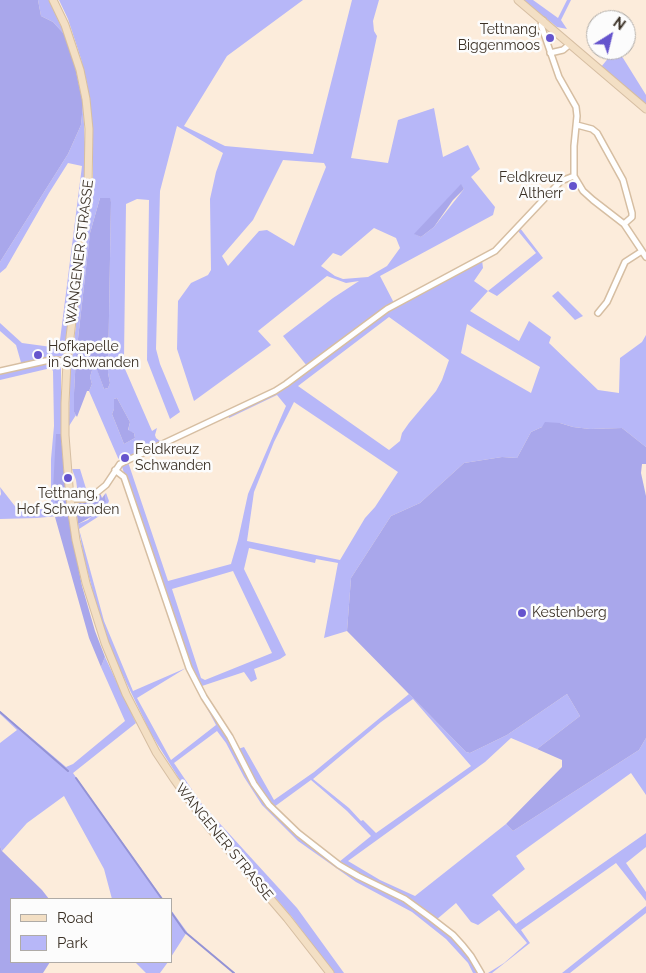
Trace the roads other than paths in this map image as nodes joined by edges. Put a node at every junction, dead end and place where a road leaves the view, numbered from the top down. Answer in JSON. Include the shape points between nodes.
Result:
{"nodes":[{"id":1,"x":53,"y":0,"type":"edge"},
{"id":2,"x":518,"y":0,"type":"edge"},
{"id":3,"x":542,"y":20,"type":"junction"},
{"id":4,"x":570,"y":44,"type":"junction"},
{"id":5,"x":550,"y":54,"type":"junction"},
{"id":6,"x":646,"y":109,"type":"edge"},
{"id":7,"x":576,"y":125,"type":"junction"},
{"id":8,"x":574,"y":176,"type":"junction"},
{"id":9,"x":624,"y":224,"type":"junction"},
{"id":10,"x":642,"y":251,"type":"junction"},
{"id":11,"x":646,"y":257,"type":"edge"},
{"id":12,"x":598,"y":313,"type":"dead end"},
{"id":13,"x":67,"y":362,"type":"junction"},
{"id":14,"x":0,"y":371,"type":"edge"},
{"id":15,"x":115,"y":470,"type":"junction"},
{"id":16,"x":70,"y":499,"type":"junction"},
{"id":17,"x":330,"y":973,"type":"edge"},
{"id":18,"x":481,"y":973,"type":"edge"}],
"edges":[{"from":1,"to":13,"type":"main road","name":"WANGENER STRASSE","via":[[80,70],[89,129],[88,188]]},
{"from":2,"to":3,"type":"main road"},
{"from":3,"to":4,"type":"main road"},
{"from":3,"to":5,"type":"street"},
{"from":4,"to":5,"type":"street"},
{"from":4,"to":6,"type":"main road"},
{"from":5,"to":7,"type":"street","via":[[576,107]]},
{"from":7,"to":8,"type":"street"},
{"from":7,"to":9,"type":"street","via":[[597,133],[623,180],[632,213]]},
{"from":8,"to":9,"type":"street","via":[[593,200]]},
{"from":8,"to":15,"type":"street","via":[[561,182],[495,251],[387,309],[275,391],[124,462]]},
{"from":9,"to":10,"type":"street"},
{"from":10,"to":11,"type":"street"},
{"from":10,"to":12,"type":"street","via":[[625,262]]},
{"from":13,"to":14,"type":"street","via":[[46,361]]},
{"from":13,"to":16,"type":"main road","name":"WANGENER STRASSE","via":[[65,435]]},
{"from":15,"to":16,"type":"street","via":[[106,485],[95,494]]},
{"from":15,"to":18,"type":"street","via":[[124,477],[189,668],[269,806],[298,834],[339,865],[431,918],[463,946]]},
{"from":16,"to":17,"type":"main road","name":"WANGENER STRASSE","via":[[81,561],[99,628],[126,694],[156,752],[203,820]]}]}
